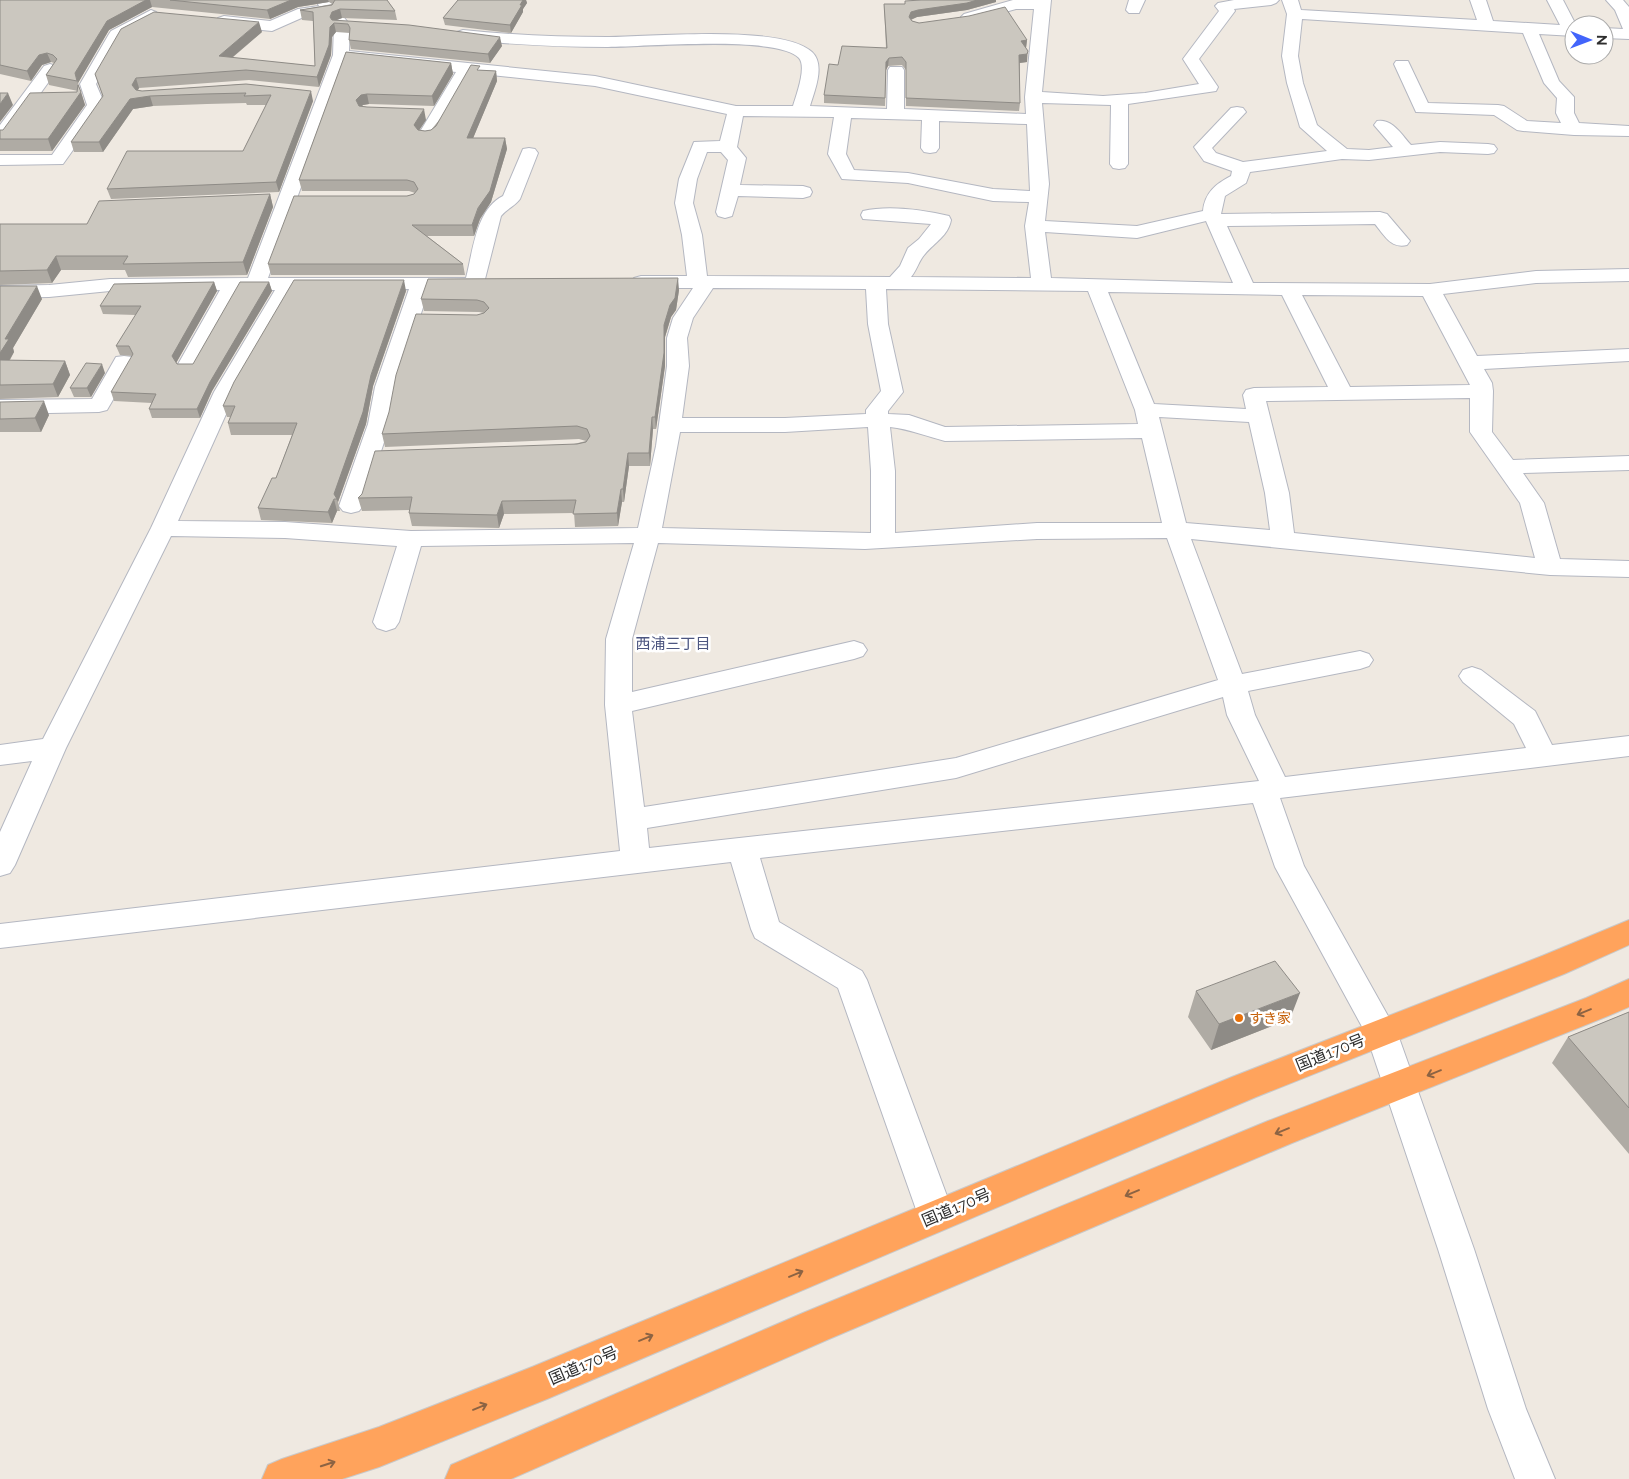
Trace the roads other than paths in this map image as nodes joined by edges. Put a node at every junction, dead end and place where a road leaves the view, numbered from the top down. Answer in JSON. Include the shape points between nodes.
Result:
{"nodes":[{"id":1,"x":1271,"y":0,"type":"edge"},
{"id":2,"x":1478,"y":0,"type":"edge"},
{"id":3,"x":1555,"y":0,"type":"edge"},
{"id":4,"x":1614,"y":0,"type":"edge"},
{"id":5,"x":1043,"y":2,"type":"edge"},
{"id":6,"x":1219,"y":3,"type":"edge"},
{"id":7,"x":326,"y":5,"type":"edge"},
{"id":8,"x":1292,"y":7,"type":"edge"},
{"id":9,"x":163,"y":15,"type":"edge"},
{"id":10,"x":1564,"y":16,"type":"edge"},
{"id":11,"x":213,"y":20,"type":"edge"},
{"id":12,"x":953,"y":20,"type":"edge"},
{"id":13,"x":342,"y":25,"type":"junction"},
{"id":14,"x":362,"y":26,"type":"edge"},
{"id":15,"x":1487,"y":26,"type":"junction"},
{"id":16,"x":1529,"y":28,"type":"junction"},
{"id":17,"x":1564,"y":30,"type":"edge"},
{"id":18,"x":1620,"y":32,"type":"edge"},
{"id":19,"x":450,"y":33,"type":"edge"},
{"id":20,"x":1629,"y":51,"type":"edge"},
{"id":21,"x":341,"y":55,"type":"junction"},
{"id":22,"x":1402,"y":64,"type":"dead end"},
{"id":23,"x":467,"y":67,"type":"junction"},
{"id":24,"x":50,"y":69,"type":"edge"},
{"id":25,"x":896,"y":70,"type":"dead end"},
{"id":26,"x":307,"y":93,"type":"edge"},
{"id":27,"x":326,"y":95,"type":"junction"},
{"id":28,"x":1034,"y":97,"type":"junction"},
{"id":29,"x":1120,"y":100,"type":"junction"},
{"id":30,"x":736,"y":111,"type":"junction"},
{"id":31,"x":800,"y":111,"type":"junction"},
{"id":32,"x":422,"y":112,"type":"edge"},
{"id":33,"x":1237,"y":112,"type":"dead end"},
{"id":34,"x":440,"y":113,"type":"junction"},
{"id":35,"x":843,"y":113,"type":"junction"},
{"id":36,"x":895,"y":114,"type":"junction"},
{"id":37,"x":930,"y":116,"type":"junction"},
{"id":38,"x":1034,"y":119,"type":"junction"},
{"id":39,"x":1383,"y":125,"type":"dead end"},
{"id":40,"x":1574,"y":130,"type":"junction"},
{"id":41,"x":1629,"y":131,"type":"edge"},
{"id":42,"x":427,"y":135,"type":"edge"},
{"id":43,"x":0,"y":137,"type":"edge"},
{"id":44,"x":728,"y":147,"type":"junction"},
{"id":45,"x":930,"y":148,"type":"dead end"},
{"id":46,"x":1488,"y":149,"type":"dead end"},
{"id":47,"x":1406,"y":150,"type":"junction"},
{"id":48,"x":529,"y":152,"type":"dead end"},
{"id":49,"x":1342,"y":154,"type":"junction"},
{"id":50,"x":0,"y":160,"type":"edge"},
{"id":51,"x":1119,"y":164,"type":"dead end"},
{"id":52,"x":1242,"y":168,"type":"junction"},
{"id":53,"x":959,"y":189,"type":"junction"},
{"id":54,"x":730,"y":190,"type":"junction"},
{"id":55,"x":803,"y":192,"type":"dead end"},
{"id":56,"x":1038,"y":197,"type":"junction"},
{"id":57,"x":286,"y":198,"type":"junction"},
{"id":58,"x":305,"y":198,"type":"edge"},
{"id":59,"x":267,"y":199,"type":"edge"},
{"id":60,"x":725,"y":212,"type":"dead end"},
{"id":61,"x":870,"y":215,"type":"dead end"},
{"id":62,"x":1213,"y":217,"type":"junction"},
{"id":63,"x":942,"y":220,"type":"junction"},
{"id":64,"x":1035,"y":226,"type":"junction"},
{"id":65,"x":1400,"y":241,"type":"dead end"},
{"id":66,"x":1629,"y":275,"type":"edge"},
{"id":67,"x":620,"y":282,"type":"edge"},
{"id":68,"x":703,"y":282,"type":"junction"},
{"id":69,"x":234,"y":283,"type":"junction"},
{"id":70,"x":256,"y":283,"type":"junction"},
{"id":71,"x":289,"y":283,"type":"junction"},
{"id":72,"x":421,"y":283,"type":"junction"},
{"id":73,"x":886,"y":283,"type":"junction"},
{"id":74,"x":1042,"y":284,"type":"junction"},
{"id":75,"x":1095,"y":284,"type":"junction"},
{"id":76,"x":1246,"y":290,"type":"junction"},
{"id":77,"x":1289,"y":290,"type":"junction"},
{"id":78,"x":1430,"y":290,"type":"junction"},
{"id":79,"x":0,"y":292,"type":"edge"},
{"id":80,"x":1629,"y":355,"type":"edge"},
{"id":81,"x":124,"y":362,"type":"dead end"},
{"id":82,"x":1471,"y":363,"type":"junction"},
{"id":83,"x":188,"y":366,"type":"edge"},
{"id":84,"x":1482,"y":391,"type":"junction"},
{"id":85,"x":1342,"y":394,"type":"junction"},
{"id":86,"x":0,"y":407,"type":"edge"},
{"id":87,"x":1259,"y":416,"type":"junction"},
{"id":88,"x":878,"y":420,"type":"junction"},
{"id":89,"x":1149,"y":421,"type":"junction"},
{"id":90,"x":670,"y":425,"type":"junction"},
{"id":91,"x":1628,"y":453,"type":"edge"},
{"id":92,"x":1506,"y":467,"type":"junction"},
{"id":93,"x":350,"y":506,"type":"dead end"},
{"id":94,"x":163,"y":528,"type":"junction"},
{"id":95,"x":1176,"y":530,"type":"junction"},
{"id":96,"x":648,"y":535,"type":"junction"},
{"id":97,"x":411,"y":539,"type":"junction"},
{"id":98,"x":1283,"y":539,"type":"junction"},
{"id":99,"x":882,"y":540,"type":"junction"},
{"id":100,"x":1550,"y":567,"type":"junction"},
{"id":101,"x":1629,"y":569,"type":"edge"},
{"id":102,"x":386,"y":622,"type":"dead end"},
{"id":103,"x":854,"y":650,"type":"dead end"},
{"id":104,"x":1360,"y":660,"type":"dead end"},
{"id":105,"x":1472,"y":676,"type":"dead end"},
{"id":106,"x":1233,"y":685,"type":"junction"},
{"id":107,"x":618,"y":704,"type":"junction"},
{"id":108,"x":1629,"y":746,"type":"edge"},
{"id":109,"x":52,"y":748,"type":"junction"},
{"id":110,"x":0,"y":755,"type":"edge"},
{"id":111,"x":1544,"y":756,"type":"junction"},
{"id":112,"x":1269,"y":790,"type":"junction"},
{"id":113,"x":632,"y":820,"type":"junction"},
{"id":114,"x":742,"y":849,"type":"junction"},
{"id":115,"x":636,"y":861,"type":"junction"},
{"id":116,"x":0,"y":865,"type":"edge"},
{"id":117,"x":1629,"y":932,"type":"edge"},
{"id":118,"x":0,"y":936,"type":"edge"},
{"id":119,"x":1629,"y":992,"type":"edge"},
{"id":120,"x":1381,"y":1032,"type":"junction"},
{"id":121,"x":1400,"y":1086,"type":"junction"},
{"id":122,"x":936,"y":1215,"type":"junction"},
{"id":123,"x":282,"y":1479,"type":"edge"},
{"id":124,"x":465,"y":1479,"type":"edge"},
{"id":125,"x":1535,"y":1479,"type":"edge"}],
"edges":[{"from":1,"to":6,"type":"street"},
{"from":2,"to":15,"type":"street"},
{"from":3,"to":10,"type":"street"},
{"from":4,"to":18,"type":"street","via":[[1622,8]]},
{"from":5,"to":12,"type":"street","via":[[1015,4]]},
{"from":5,"to":28,"type":"street"},
{"from":6,"to":29,"type":"street","via":[[1227,11],[1191,59],[1210,87]]},
{"from":7,"to":11,"type":"street","via":[[272,26]]},
{"from":7,"to":13,"type":"street"},
{"from":8,"to":15,"type":"street","via":[[1399,14]]},
{"from":8,"to":49,"type":"street","via":[[1290,56],[1309,127]]},
{"from":9,"to":50,"type":"street","via":[[153,14],[117,34],[88,84],[96,105],[56,160]]},
{"from":13,"to":14,"type":"street"},
{"from":13,"to":21,"type":"street"},
{"from":15,"to":16,"type":"street"},
{"from":16,"to":17,"type":"street"},
{"from":16,"to":40,"type":"street","via":[[1552,83],[1566,97],[1565,113]]},
{"from":18,"to":20,"type":"street"},
{"from":19,"to":31,"type":"street","via":[[508,40],[730,39],[790,46],[806,55],[810,67]]},
{"from":21,"to":23,"type":"street"},
{"from":21,"to":27,"type":"street"},
{"from":22,"to":40,"type":"street","via":[[1422,108],[1498,110],[1523,126]]},
{"from":23,"to":30,"type":"street","via":[[595,81]]},
{"from":23,"to":34,"type":"street"},
{"from":24,"to":43,"type":"street"},
{"from":25,"to":36,"type":"street"},
{"from":26,"to":27,"type":"street"},
{"from":27,"to":57,"type":"street"},
{"from":28,"to":29,"type":"street"},
{"from":28,"to":38,"type":"street"},
{"from":29,"to":51,"type":"street"},
{"from":30,"to":31,"type":"street"},
{"from":30,"to":44,"type":"street"},
{"from":31,"to":35,"type":"street"},
{"from":32,"to":34,"type":"street"},
{"from":33,"to":52,"type":"street","via":[[1204,147],[1210,157]]},
{"from":34,"to":42,"type":"street"},
{"from":35,"to":36,"type":"street"},
{"from":35,"to":53,"type":"street","via":[[837,154],[848,175],[908,178]]},
{"from":36,"to":37,"type":"street"},
{"from":37,"to":38,"type":"street"},
{"from":37,"to":45,"type":"street"},
{"from":38,"to":56,"type":"street","via":[[1040,184]]},
{"from":39,"to":47,"type":"street"},
{"from":40,"to":41,"type":"street"},
{"from":44,"to":54,"type":"street","via":[[737,158]]},
{"from":44,"to":68,"type":"street","via":[[700,146],[688,179],[684,204]]},
{"from":46,"to":47,"type":"street","via":[[1440,147]]},
{"from":47,"to":49,"type":"street","via":[[1369,155]]},
{"from":48,"to":72,"type":"street","via":[[511,199],[501,204],[492,216],[484,283]]},
{"from":49,"to":52,"type":"street"},
{"from":52,"to":62,"type":"street","via":[[1240,179],[1219,189],[1213,202]]},
{"from":53,"to":56,"type":"street"},
{"from":53,"to":63,"type":"street"},
{"from":54,"to":55,"type":"street"},
{"from":54,"to":60,"type":"street"},
{"from":56,"to":64,"type":"street"},
{"from":57,"to":58,"type":"street"},
{"from":57,"to":59,"type":"street"},
{"from":57,"to":70,"type":"street"},
{"from":61,"to":63,"type":"street"},
{"from":62,"to":64,"type":"street","via":[[1137,232]]},
{"from":62,"to":65,"type":"street","via":[[1380,218]]},
{"from":62,"to":76,"type":"street"},
{"from":63,"to":73,"type":"street","via":[[940,228],[915,252],[909,267]]},
{"from":64,"to":74,"type":"street"},
{"from":66,"to":78,"type":"street","via":[[1536,277]]},
{"from":67,"to":68,"type":"street"},
{"from":68,"to":73,"type":"street"},
{"from":68,"to":90,"type":"street","via":[[683,318],[677,338],[678,366]]},
{"from":69,"to":70,"type":"street"},
{"from":69,"to":79,"type":"street","via":[[110,285],[49,292]]},
{"from":69,"to":83,"type":"street"},
{"from":70,"to":71,"type":"street"},
{"from":71,"to":72,"type":"street"},
{"from":71,"to":94,"type":"street","via":[[225,392]]},
{"from":72,"to":93,"type":"street","via":[[418,319],[386,387],[379,424],[378,456]]},
{"from":73,"to":74,"type":"street"},
{"from":73,"to":88,"type":"street","via":[[878,324],[892,392],[877,410]]},
{"from":74,"to":75,"type":"street"},
{"from":75,"to":76,"type":"street"},
{"from":75,"to":89,"type":"street"},
{"from":76,"to":77,"type":"street"},
{"from":77,"to":78,"type":"street"},
{"from":77,"to":85,"type":"street"},
{"from":78,"to":82,"type":"street"},
{"from":80,"to":82,"type":"street"},
{"from":81,"to":86,"type":"street","via":[[100,405]]},
{"from":82,"to":84,"type":"street"},
{"from":84,"to":85,"type":"street"},
{"from":84,"to":92,"type":"street","via":[[1481,432]]},
{"from":85,"to":87,"type":"street","via":[[1254,395]]},
{"from":87,"to":89,"type":"street"},
{"from":87,"to":98,"type":"street"},
{"from":88,"to":89,"type":"street","via":[[909,422],[945,434]]},
{"from":88,"to":90,"type":"street","via":[[785,425]]},
{"from":88,"to":99,"type":"street","via":[[883,471]]},
{"from":89,"to":95,"type":"street"},
{"from":90,"to":96,"type":"street"},
{"from":91,"to":92,"type":"street"},
{"from":92,"to":100,"type":"street","via":[[1532,503]]},
{"from":94,"to":97,"type":"street","via":[[285,530]]},
{"from":94,"to":109,"type":"street"},
{"from":95,"to":98,"type":"street"},
{"from":95,"to":99,"type":"street","via":[[1037,531]]},
{"from":95,"to":106,"type":"street"},
{"from":96,"to":97,"type":"street"},
{"from":96,"to":99,"type":"street"},
{"from":96,"to":107,"type":"street","via":[[619,639]]},
{"from":97,"to":102,"type":"street"},
{"from":98,"to":100,"type":"street"},
{"from":100,"to":101,"type":"street"},
{"from":103,"to":107,"type":"street"},
{"from":104,"to":106,"type":"street"},
{"from":105,"to":111,"type":"street","via":[[1525,718]]},
{"from":106,"to":112,"type":"street"},
{"from":106,"to":113,"type":"street","via":[[956,768]]},
{"from":107,"to":113,"type":"street"},
{"from":108,"to":111,"type":"street"},
{"from":109,"to":110,"type":"street"},
{"from":109,"to":116,"type":"street"},
{"from":111,"to":112,"type":"street"},
{"from":112,"to":114,"type":"street"},
{"from":112,"to":120,"type":"street","via":[[1290,868]]},
{"from":113,"to":115,"type":"street"},
{"from":114,"to":115,"type":"street"},
{"from":114,"to":122,"type":"street","via":[[766,929],[851,980]]},
{"from":115,"to":118,"type":"street"},
{"from":117,"to":120,"type":"highway","name":"国道170号"},
{"from":119,"to":121,"type":"highway","one_way":true},
{"from":120,"to":121,"type":"street"},
{"from":120,"to":122,"type":"highway","name":"国道170号"},
{"from":121,"to":124,"type":"highway","one_way":true,"via":[[1280,1132],[816,1326]]},
{"from":121,"to":125,"type":"street","via":[[1507,1409]]},
{"from":123,"to":122,"type":"highway","name":"国道170号","one_way":true,"via":[[378,1448],[533,1386]]}]}
